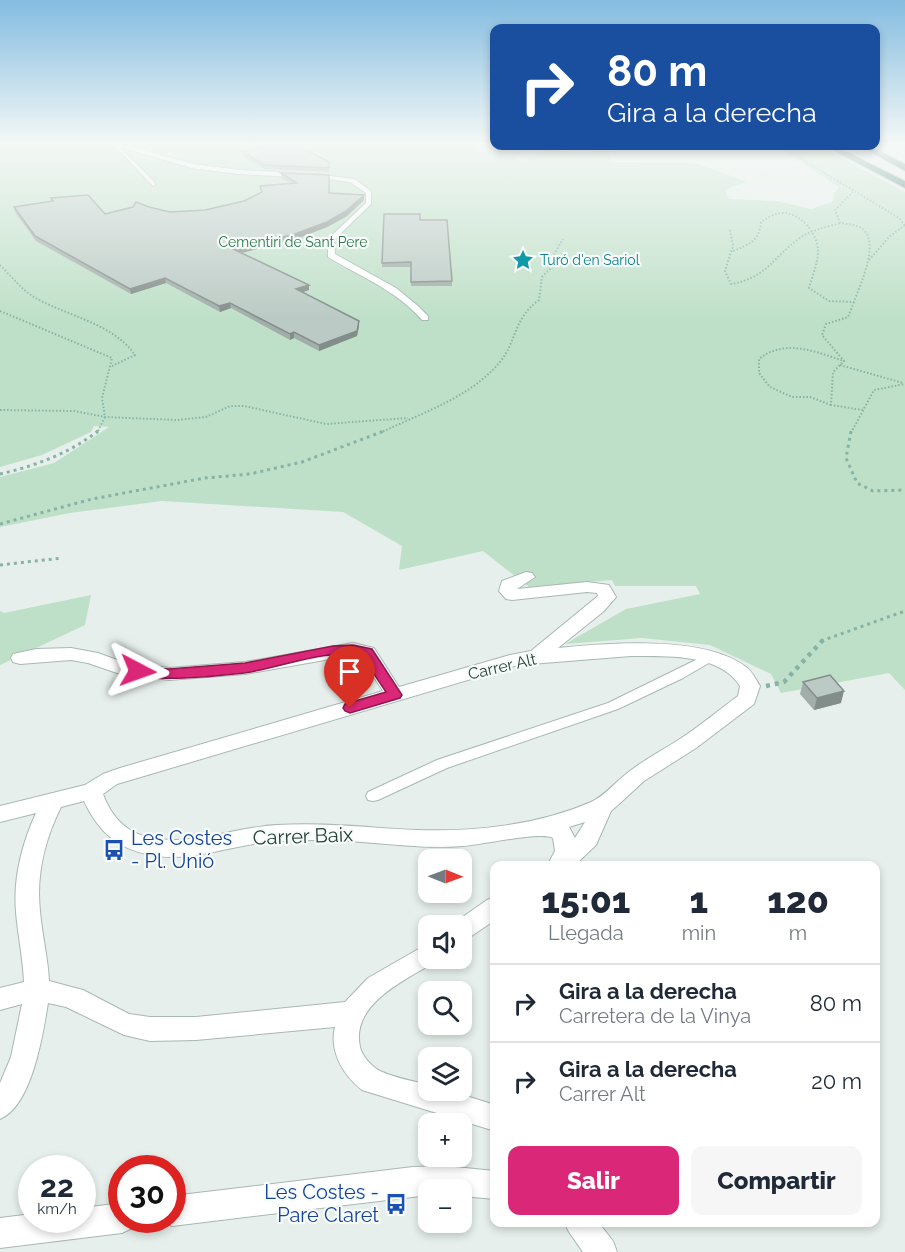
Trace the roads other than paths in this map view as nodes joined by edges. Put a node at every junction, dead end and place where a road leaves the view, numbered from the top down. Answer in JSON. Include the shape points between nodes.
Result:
{"nodes":[{"id":1,"x":369,"y":202,"type":"edge"},
{"id":2,"x":425,"y":318,"type":"dead end"},
{"id":3,"x":526,"y":577,"type":"dead end"},
{"id":4,"x":537,"y":656,"type":"junction"},
{"id":5,"x":710,"y":657,"type":"junction"},
{"id":6,"x":20,"y":658,"type":"dead end"},
{"id":7,"x":395,"y":695,"type":"junction"},
{"id":8,"x":91,"y":791,"type":"junction"},
{"id":9,"x":373,"y":796,"type":"dead end"},
{"id":10,"x":53,"y":801,"type":"junction"},
{"id":11,"x":602,"y":807,"type":"junction"},
{"id":12,"x":0,"y":814,"type":"edge"},
{"id":13,"x":542,"y":827,"type":"junction"},
{"id":14,"x":562,"y":861,"type":"edge"},
{"id":15,"x":563,"y":861,"type":"edge"},
{"id":16,"x":490,"y":910,"type":"edge"},
{"id":17,"x":472,"y":923,"type":"edge"},
{"id":18,"x":418,"y":960,"type":"edge"},
{"id":19,"x":37,"y":990,"type":"junction"},
{"id":20,"x":0,"y":999,"type":"edge"},
{"id":21,"x":350,"y":1013,"type":"junction"},
{"id":22,"x":0,"y":1106,"type":"edge"},
{"id":23,"x":490,"y":1117,"type":"edge"},
{"id":24,"x":490,"y":1184,"type":"edge"},
{"id":25,"x":186,"y":1209,"type":"edge"},
{"id":26,"x":108,"y":1220,"type":"edge"},
{"id":27,"x":583,"y":1227,"type":"edge"},
{"id":28,"x":0,"y":1233,"type":"edge"},
{"id":29,"x":602,"y":1252,"type":"edge"}],
"edges":[{"from":1,"to":2,"type":"lane","via":[[331,239],[331,255],[385,284]]},
{"from":3,"to":4,"type":"street","via":[[508,585],[512,595],[587,586],[603,589],[607,597]]},
{"from":4,"to":5,"type":"street","name":"Carrer Alt","via":[[681,650]]},
{"from":4,"to":7,"type":"street","name":"Carrer Alt"},
{"from":5,"to":9,"type":"lane","via":[[613,706],[442,764]]},
{"from":5,"to":11,"type":"street","name":"Carrer Alt","via":[[740,672],[750,686],[747,699],[637,776]]},
{"from":6,"to":7,"type":"street","via":[[71,654],[117,667],[169,674],[245,668],[353,649],[367,652]]},
{"from":7,"to":8,"type":"street","name":"Carrer Alt","via":[[127,773]]},
{"from":8,"to":10,"type":"street","name":"Carrer Alt"},
{"from":8,"to":13,"type":"street","name":"Carrer Baix","via":[[106,824],[122,837],[159,847],[179,848],[300,831],[433,838]]},
{"from":10,"to":12,"type":"street","name":"Carrer Alt"},
{"from":10,"to":19,"type":"street","via":[[34,844],[29,881],[28,911]]},
{"from":11,"to":13,"type":"street","name":"Carrer Baix"},
{"from":11,"to":15,"type":"street","via":[[588,840]]},
{"from":13,"to":14,"type":"street","via":[[556,828],[563,834],[566,851]]},
{"from":16,"to":17,"type":"street"},
{"from":18,"to":21,"type":"street","via":[[370,990]]},
{"from":19,"to":20,"type":"street"},
{"from":19,"to":21,"type":"street","via":[[82,1001],[108,1017],[138,1028],[191,1028]]},
{"from":19,"to":22,"type":"street","via":[[21,1069]]},
{"from":21,"to":23,"type":"street","via":[[345,1042],[354,1064],[371,1081]]},
{"from":24,"to":25,"type":"street","via":[[445,1180],[402,1182]]},
{"from":26,"to":28,"type":"street"},
{"from":27,"to":29,"type":"street"}]}
